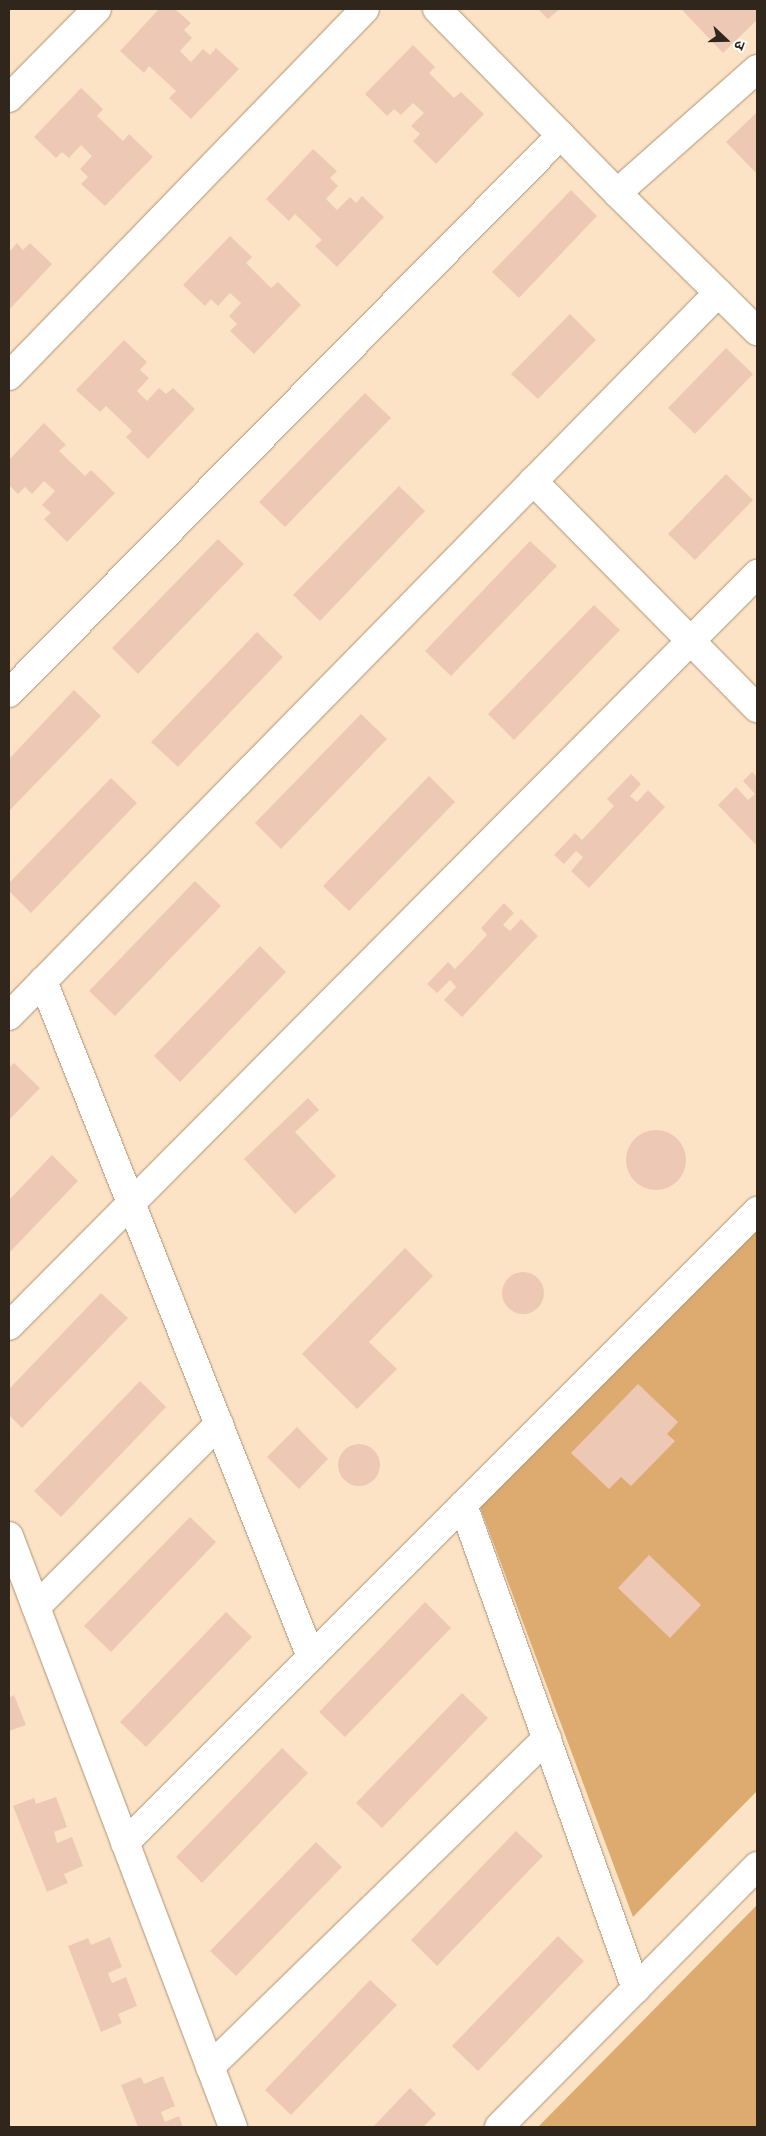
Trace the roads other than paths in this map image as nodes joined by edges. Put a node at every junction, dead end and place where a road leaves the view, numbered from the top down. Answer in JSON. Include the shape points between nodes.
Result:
{"nodes":[{"id":1,"x":97,"y":9,"type":"edge"},
{"id":2,"x":365,"y":9,"type":"edge"},
{"id":3,"x":437,"y":9,"type":"edge"},
{"id":4,"x":757,"y":69,"type":"edge"},
{"id":5,"x":9,"y":98,"type":"edge"},
{"id":6,"x":560,"y":135,"type":"junction"},
{"id":7,"x":616,"y":193,"type":"junction"},
{"id":8,"x":718,"y":293,"type":"junction"},
{"id":9,"x":757,"y":331,"type":"edge"},
{"id":10,"x":9,"y":376,"type":"edge"},
{"id":11,"x":533,"y":481,"type":"junction"},
{"id":12,"x":757,"y":574,"type":"edge"},
{"id":13,"x":691,"y":641,"type":"junction"},
{"id":14,"x":9,"y":693,"type":"edge"},
{"id":15,"x":757,"y":708,"type":"edge"},
{"id":16,"x":43,"y":981,"type":"junction"},
{"id":17,"x":9,"y":1016,"type":"edge"},
{"id":18,"x":131,"y":1203,"type":"junction"},
{"id":19,"x":757,"y":1211,"type":"edge"},
{"id":20,"x":9,"y":1326,"type":"edge"},
{"id":21,"x":219,"y":1424,"type":"junction"},
{"id":22,"x":463,"y":1505,"type":"junction"},
{"id":23,"x":9,"y":1536,"type":"edge"},
{"id":24,"x":36,"y":1607,"type":"junction"},
{"id":25,"x":311,"y":1657,"type":"junction"},
{"id":26,"x":547,"y":1738,"type":"junction"},
{"id":27,"x":125,"y":1843,"type":"junction"},
{"id":28,"x":757,"y":1866,"type":"edge"},
{"id":29,"x":636,"y":1989,"type":"junction"},
{"id":30,"x":210,"y":2067,"type":"junction"},
{"id":31,"x":232,"y":2127,"type":"edge"},
{"id":32,"x":499,"y":2127,"type":"edge"}],
"edges":[{"from":1,"to":5,"type":"lane"},
{"from":2,"to":10,"type":"lane"},
{"from":3,"to":6,"type":"lane"},
{"from":4,"to":7,"type":"lane"},
{"from":6,"to":7,"type":"lane"},
{"from":6,"to":14,"type":"lane"},
{"from":7,"to":8,"type":"lane"},
{"from":8,"to":9,"type":"lane"},
{"from":8,"to":11,"type":"lane"},
{"from":11,"to":13,"type":"lane"},
{"from":11,"to":16,"type":"lane"},
{"from":12,"to":13,"type":"lane"},
{"from":13,"to":15,"type":"lane"},
{"from":13,"to":18,"type":"lane"},
{"from":16,"to":17,"type":"lane"},
{"from":16,"to":18,"type":"lane"},
{"from":18,"to":20,"type":"lane"},
{"from":18,"to":21,"type":"lane"},
{"from":19,"to":22,"type":"lane"},
{"from":21,"to":24,"type":"lane"},
{"from":21,"to":25,"type":"lane"},
{"from":22,"to":25,"type":"lane"},
{"from":22,"to":26,"type":"lane"},
{"from":23,"to":24,"type":"lane"},
{"from":24,"to":27,"type":"lane"},
{"from":25,"to":27,"type":"lane"},
{"from":26,"to":29,"type":"lane"},
{"from":26,"to":30,"type":"lane"},
{"from":27,"to":30,"type":"lane"},
{"from":28,"to":29,"type":"lane"},
{"from":29,"to":32,"type":"lane"},
{"from":30,"to":31,"type":"lane"}]}
